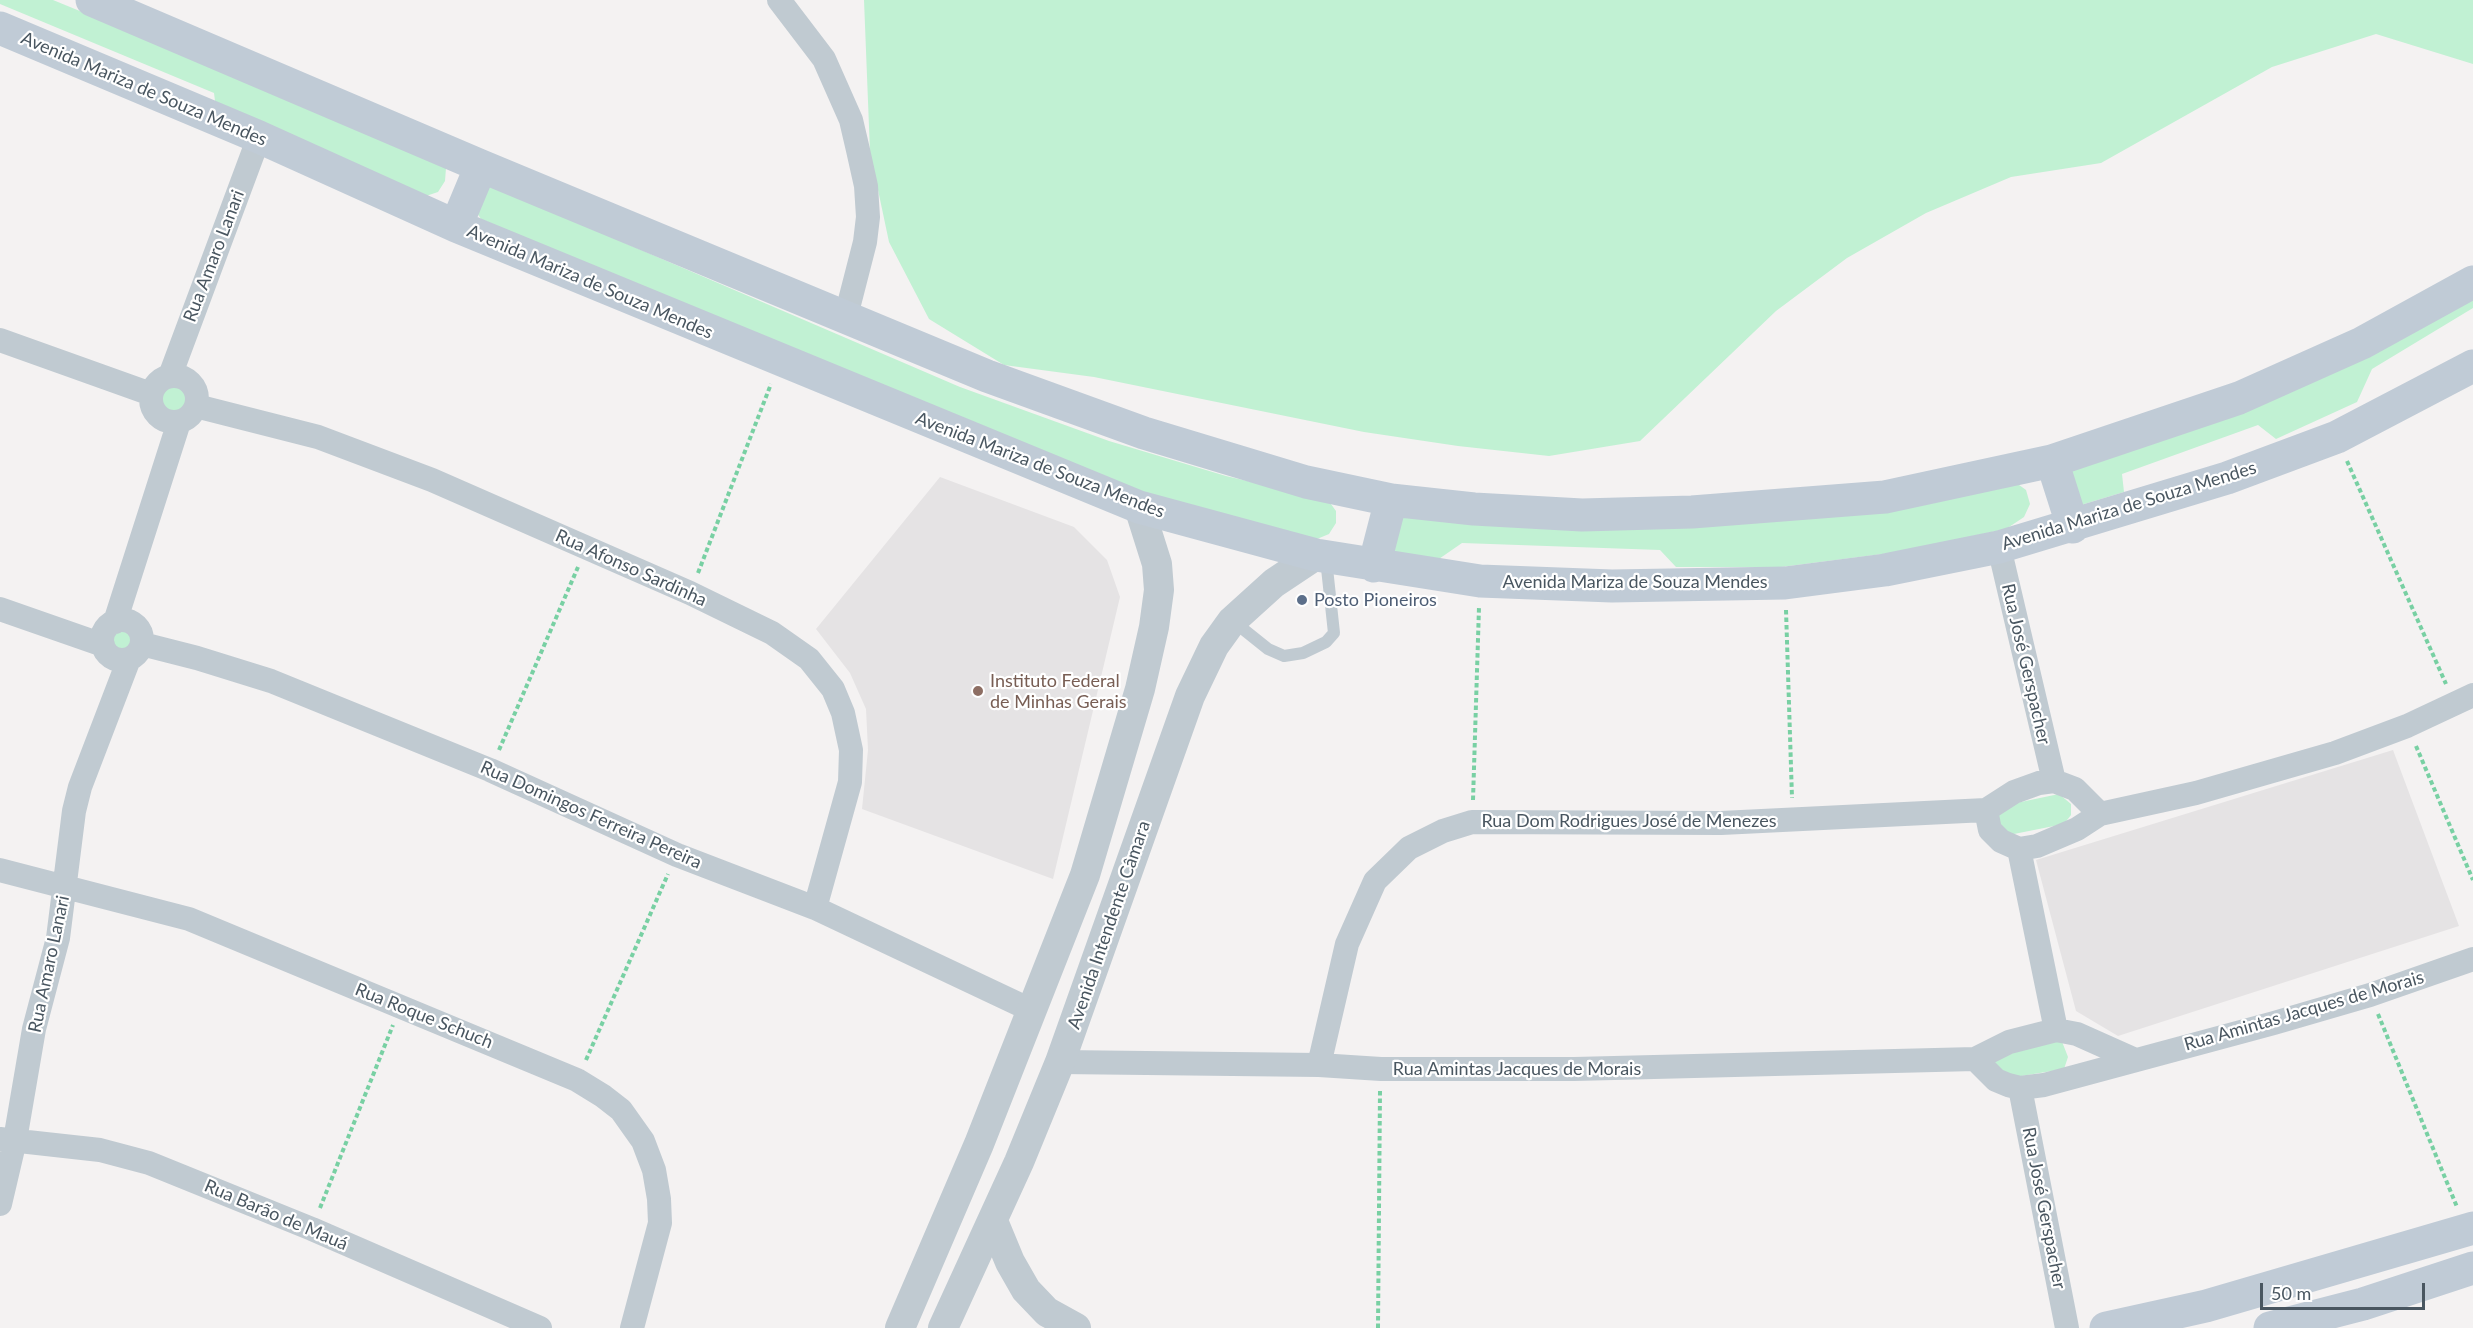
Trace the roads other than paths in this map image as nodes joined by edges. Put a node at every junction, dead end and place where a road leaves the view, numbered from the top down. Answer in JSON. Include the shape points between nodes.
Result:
{"nodes":[{"id":1,"x":92,"y":0,"type":"edge"},
{"id":2,"x":779,"y":0,"type":"edge"},
{"id":3,"x":0,"y":28,"type":"edge"},
{"id":4,"x":259,"y":136,"type":"junction"},
{"id":5,"x":481,"y":166,"type":"junction"},
{"id":6,"x":456,"y":226,"type":"junction"},
{"id":7,"x":2473,"y":282,"type":"edge"},
{"id":8,"x":846,"y":316,"type":"junction"},
{"id":9,"x":0,"y":340,"type":"edge"},
{"id":10,"x":2473,"y":366,"type":"edge"},
{"id":11,"x":170,"y":376,"type":"junction"},
{"id":12,"x":151,"y":394,"type":"junction"},
{"id":13,"x":188,"y":414,"type":"junction"},
{"id":14,"x":2052,"y":461,"type":"junction"},
{"id":15,"x":1391,"y":500,"type":"junction"},
{"id":16,"x":1139,"y":507,"type":"junction"},
{"id":17,"x":2073,"y":527,"type":"junction"},
{"id":18,"x":1999,"y":548,"type":"junction"},
{"id":19,"x":1321,"y":555,"type":"junction"},
{"id":20,"x":1374,"y":566,"type":"junction"},
{"id":21,"x":0,"y":609,"type":"edge"},
{"id":22,"x":1232,"y":621,"type":"junction"},
{"id":23,"x":115,"y":622,"type":"junction"},
{"id":24,"x":103,"y":645,"type":"junction"},
{"id":25,"x":135,"y":652,"type":"junction"},
{"id":26,"x":2464,"y":700,"type":"edge"},
{"id":27,"x":2054,"y":781,"type":"junction"},
{"id":28,"x":1986,"y":810,"type":"junction"},
{"id":29,"x":2100,"y":814,"type":"junction"},
{"id":30,"x":2019,"y":849,"type":"junction"},
{"id":31,"x":0,"y":870,"type":"edge"},
{"id":32,"x":1085,"y":875,"type":"junction"},
{"id":33,"x":66,"y":885,"type":"junction"},
{"id":34,"x":1121,"y":889,"type":"junction"},
{"id":35,"x":815,"y":908,"type":"junction"},
{"id":36,"x":2473,"y":959,"type":"edge"},
{"id":37,"x":1031,"y":1010,"type":"junction"},
{"id":38,"x":2056,"y":1030,"type":"junction"},
{"id":39,"x":1975,"y":1059,"type":"junction"},
{"id":40,"x":2133,"y":1059,"type":"junction"},
{"id":41,"x":1060,"y":1062,"type":"junction"},
{"id":42,"x":1319,"y":1065,"type":"junction"},
{"id":43,"x":2020,"y":1088,"type":"junction"},
{"id":44,"x":8,"y":1139,"type":"edge"},
{"id":45,"x":979,"y":1144,"type":"junction"},
{"id":46,"x":1019,"y":1162,"type":"junction"},
{"id":47,"x":0,"y":1204,"type":"edge"},
{"id":48,"x":993,"y":1221,"type":"junction"},
{"id":49,"x":2470,"y":1229,"type":"edge"},
{"id":50,"x":2473,"y":1268,"type":"edge"},
{"id":51,"x":2207,"y":1317,"type":"edge"},
{"id":52,"x":540,"y":1328,"type":"edge"},
{"id":53,"x":632,"y":1328,"type":"edge"},
{"id":54,"x":900,"y":1328,"type":"edge"},
{"id":55,"x":943,"y":1328,"type":"edge"},
{"id":56,"x":1076,"y":1328,"type":"edge"},
{"id":57,"x":2067,"y":1328,"type":"edge"},
{"id":58,"x":2106,"y":1328,"type":"edge"},
{"id":59,"x":2270,"y":1328,"type":"edge"}],
"edges":[{"from":1,"to":5,"type":"main road"},
{"from":2,"to":8,"type":"street","via":[[824,59],[851,120],[866,186],[865,242]]},
{"from":3,"to":4,"type":"main road","name":"Avenida Mariza de Souza Mendes"},
{"from":4,"to":6,"type":"main road","name":"Avenida Mariza de Souza Mendes"},
{"from":4,"to":11,"type":"street","name":"Rua Amaro Lanari"},
{"from":5,"to":6,"type":"main road"},
{"from":5,"to":8,"type":"main road"},
{"from":6,"to":16,"type":"main road","name":"Avenida Mariza de Souza Mendes"},
{"from":7,"to":14,"type":"main road","via":[[2362,343],[2239,399]]},
{"from":8,"to":15,"type":"main road","via":[[987,376],[1144,433],[1306,482]]},
{"from":9,"to":12,"type":"street"},
{"from":10,"to":17,"type":"main road","name":"Avenida Mariza de Souza Mendes","via":[[2337,437]]},
{"from":11,"to":12,"type":"street","via":[[158,382]]},
{"from":11,"to":13,"type":"street","via":[[192,384],[197,394]]},
{"from":12,"to":13,"type":"street","via":[[151,404],[159,417],[168,422]]},
{"from":13,"to":23,"type":"street"},
{"from":13,"to":35,"type":"street","name":"Rua Afonso Sardinha","via":[[272,424],[353,448],[690,593],[792,645],[823,673],[843,712],[851,750],[850,782]]},
{"from":14,"to":15,"type":"main road","via":[[1885,497],[1692,512],[1582,515]]},
{"from":14,"to":17,"type":"main road"},
{"from":15,"to":20,"type":"main road"},
{"from":16,"to":19,"type":"main road","name":"Avenida Mariza de Souza Mendes"},
{"from":16,"to":32,"type":"street","via":[[1157,564],[1155,627]]},
{"from":17,"to":18,"type":"main road","name":"Avenida Mariza de Souza Mendes"},
{"from":18,"to":20,"type":"main road","name":"Avenida Mariza de Souza Mendes","via":[[1885,570],[1785,583],[1612,586],[1480,581]]},
{"from":18,"to":27,"type":"street","name":"Rua José Gerspacher"},
{"from":19,"to":20,"type":"main road","name":"Avenida Mariza de Souza Mendes"},
{"from":19,"to":22,"type":"street","name":"Avenida Intendente Câmara","via":[[1274,583]]},
{"from":19,"to":22,"type":"lane","via":[[1334,633],[1326,642],[1303,653],[1284,656],[1268,649]]},
{"from":21,"to":24,"type":"street"},
{"from":22,"to":34,"type":"street","name":"Avenida Intendente Câmara","via":[[1214,646],[1190,696]]},
{"from":23,"to":24,"type":"street","via":[[105,631]]},
{"from":23,"to":25,"type":"street","via":[[135,625],[142,636]]},
{"from":24,"to":25,"type":"street","via":[[113,658]]},
{"from":25,"to":33,"type":"street","name":"Rua Amaro Lanari","via":[[80,787],[70,835]]},
{"from":25,"to":35,"type":"street","name":"Rua Domingos Ferreira Pereira","via":[[271,681],[490,770],[677,855]]},
{"from":26,"to":29,"type":"street","via":[[2335,753],[2206,790]]},
{"from":27,"to":28,"type":"street","name":"Rua Dom Rodrigues José de Menezes","via":[[2014,792]]},
{"from":27,"to":29,"type":"street","via":[[2075,789]]},
{"from":28,"to":30,"type":"street","via":[[1987,824],[1994,836]]},
{"from":28,"to":42,"type":"street","name":"Rua Dom Rodrigues José de Menezes","via":[[1721,823],[1472,822],[1443,831],[1409,848],[1375,881],[1347,944]]},
{"from":29,"to":30,"type":"street","via":[[2052,841]]},
{"from":30,"to":38,"type":"street"},
{"from":31,"to":33,"type":"street","name":"Rua Roque Schuch"},
{"from":32,"to":34,"type":"street"},
{"from":32,"to":37,"type":"street"},
{"from":33,"to":44,"type":"street","name":"Rua Amaro Lanari","via":[[54,956]]},
{"from":33,"to":53,"type":"street","name":"Rua Roque Schuch","via":[[189,919],[577,1080],[621,1110],[649,1154],[659,1198],[660,1223]]},
{"from":34,"to":41,"type":"street","name":"Avenida Intendente Câmara"},
{"from":35,"to":37,"type":"street","name":"Rua Domingos Ferreira Pereira"},
{"from":36,"to":40,"type":"street","name":"Rua Amintas Jacques de Morais","via":[[2370,995]]},
{"from":37,"to":45,"type":"street"},
{"from":38,"to":39,"type":"street","name":"Rua Amintas Jacques de Morais","via":[[2009,1042]]},
{"from":38,"to":40,"type":"street","name":"Rua Amintas Jacques de Morais","via":[[2077,1034]]},
{"from":39,"to":42,"type":"street","name":"Rua Amintas Jacques de Morais","via":[[1585,1069],[1381,1069]]},
{"from":39,"to":43,"type":"street","via":[[1996,1080]]},
{"from":40,"to":43,"type":"street","name":"Rua Amintas Jacques de Morais","via":[[2065,1080]]},
{"from":41,"to":42,"type":"street","name":"Rua Amintas Jacques de Morais"},
{"from":41,"to":46,"type":"street","name":"Avenida Intendente Câmara"},
{"from":43,"to":57,"type":"street","name":"Rua José Gerspacher"},
{"from":44,"to":47,"type":"street","name":"Rua Amaro Lanari"},
{"from":44,"to":52,"type":"street","name":"Rua Barão de Mauá","via":[[100,1150],[148,1163]]},
{"from":45,"to":46,"type":"street"},
{"from":45,"to":54,"type":"street"},
{"from":46,"to":48,"type":"street","name":"Avenida Intendente Câmara"},
{"from":48,"to":55,"type":"street","name":"Avenida Intendente Câmara"},
{"from":48,"to":56,"type":"street","via":[[1026,1290],[1047,1312]]},
{"from":49,"to":51,"type":"main road"},
{"from":50,"to":59,"type":"main road","via":[[2363,1304]]},
{"from":51,"to":58,"type":"main road"}]}
